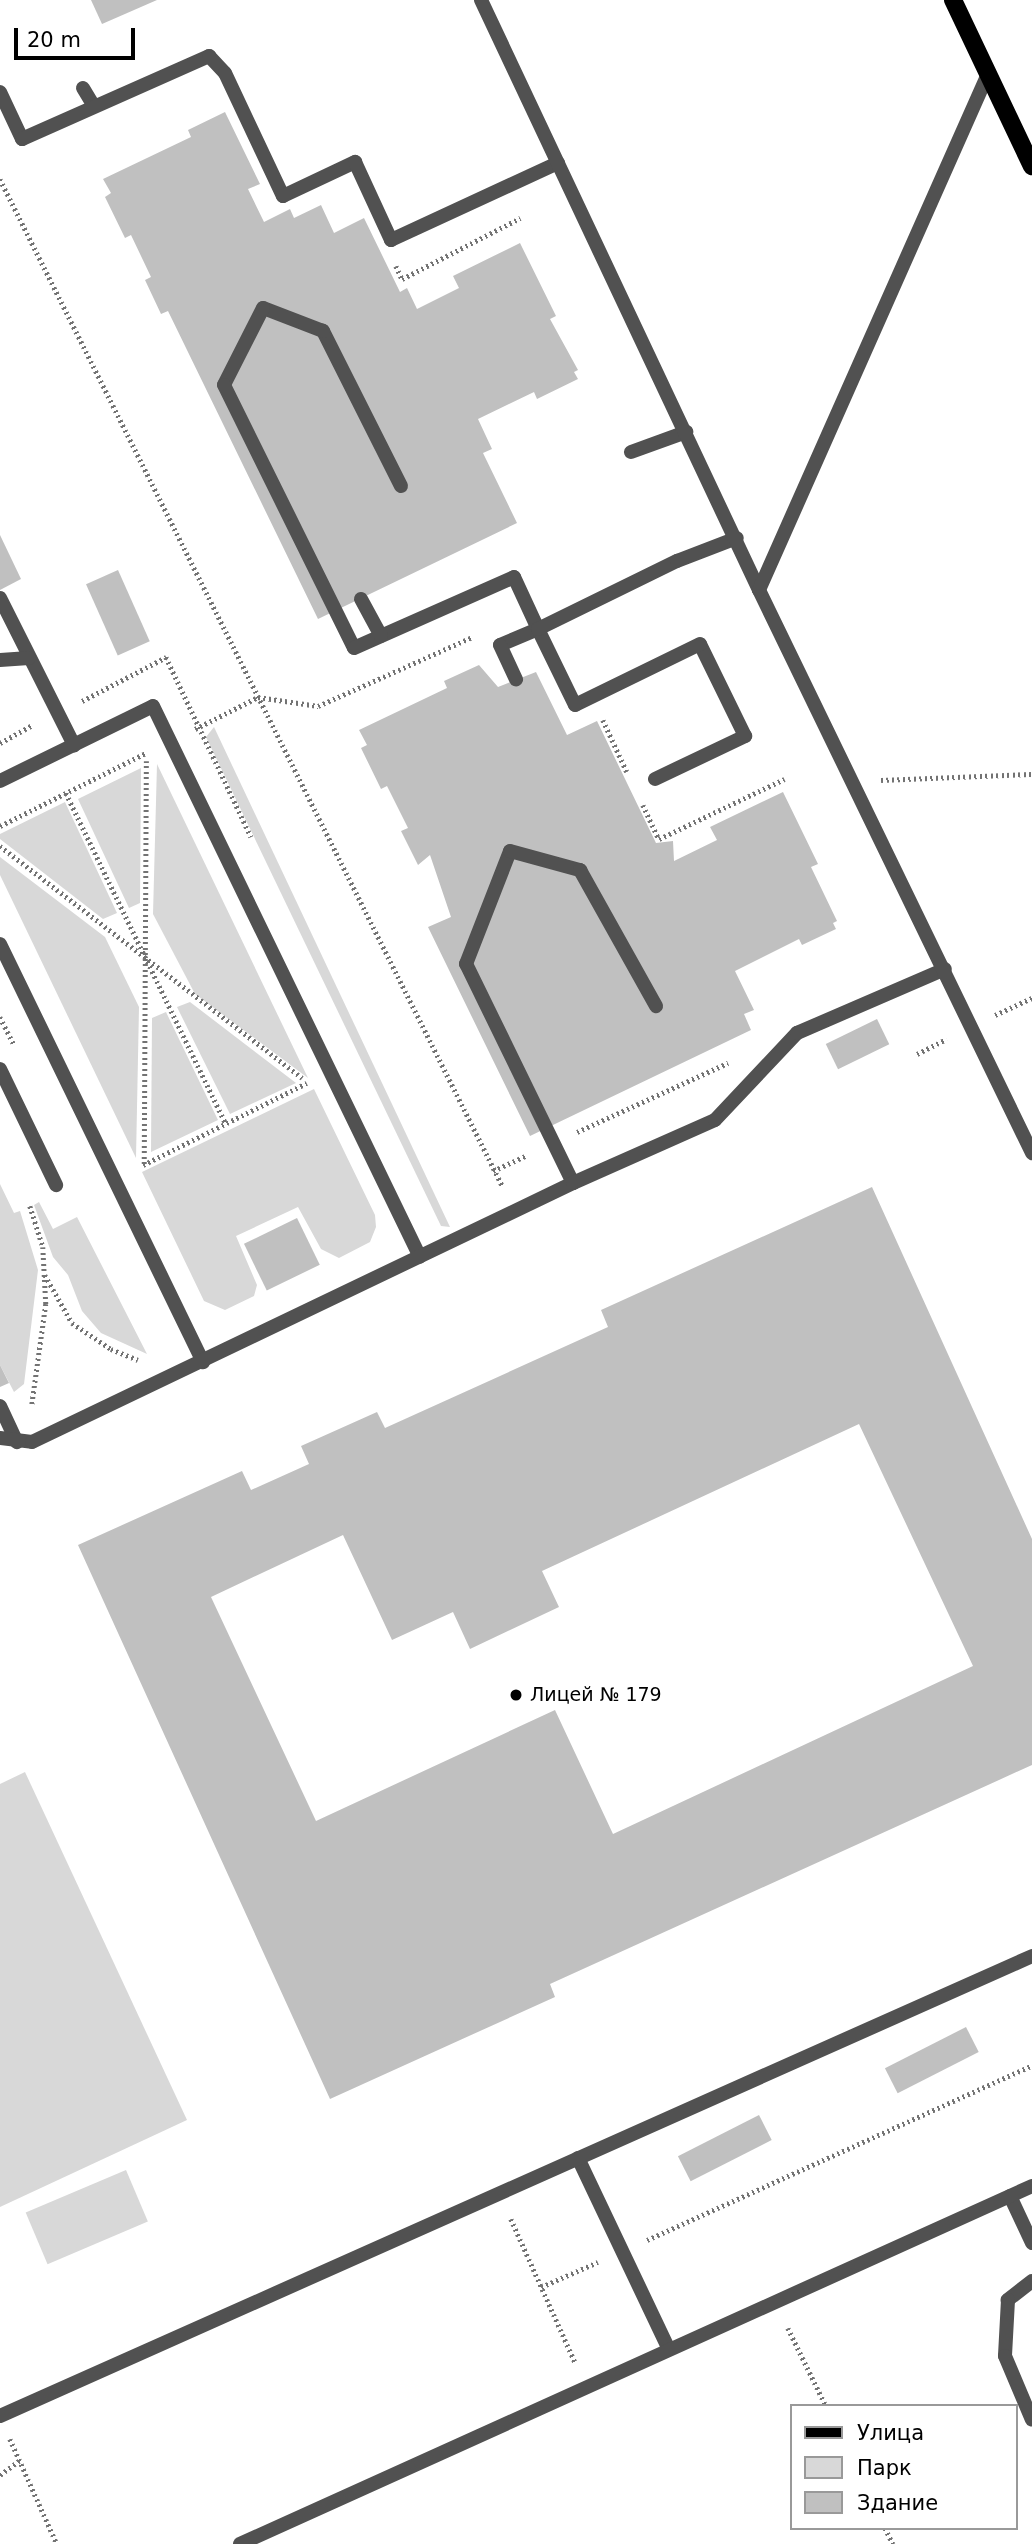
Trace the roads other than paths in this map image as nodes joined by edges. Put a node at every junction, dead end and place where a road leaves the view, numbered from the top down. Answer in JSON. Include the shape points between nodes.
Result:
{"nodes":[{"id":1,"x":481,"y":0,"type":"edge"},
{"id":2,"x":953,"y":0,"type":"edge"},
{"id":3,"x":988,"y":74,"type":"junction"},
{"id":4,"x":83,"y":88,"type":"dead end"},
{"id":5,"x":0,"y":92,"type":"edge"},
{"id":6,"x":94,"y":106,"type":"junction"},
{"id":7,"x":558,"y":163,"type":"junction"},
{"id":8,"x":1032,"y":166,"type":"edge"},
{"id":9,"x":685,"y":432,"type":"junction"},
{"id":10,"x":631,"y":452,"type":"dead end"},
{"id":11,"x":401,"y":486,"type":"dead end"},
{"id":12,"x":737,"y":538,"type":"junction"},
{"id":13,"x":759,"y":590,"type":"junction"},
{"id":14,"x":0,"y":598,"type":"edge"},
{"id":15,"x":362,"y":598,"type":"dead end"},
{"id":16,"x":538,"y":629,"type":"junction"},
{"id":17,"x":381,"y":636,"type":"junction"},
{"id":18,"x":30,"y":658,"type":"junction"},
{"id":19,"x":0,"y":660,"type":"edge"},
{"id":20,"x":516,"y":680,"type":"dead end"},
{"id":21,"x":74,"y":746,"type":"junction"},
{"id":22,"x":655,"y":779,"type":"dead end"},
{"id":23,"x":0,"y":781,"type":"edge"},
{"id":24,"x":0,"y":944,"type":"edge"},
{"id":25,"x":945,"y":969,"type":"junction"},
{"id":26,"x":656,"y":1006,"type":"dead end"},
{"id":27,"x":0,"y":1069,"type":"edge"},
{"id":28,"x":1032,"y":1153,"type":"edge"},
{"id":29,"x":573,"y":1183,"type":"junction"},
{"id":30,"x":56,"y":1185,"type":"dead end"},
{"id":31,"x":420,"y":1257,"type":"junction"},
{"id":32,"x":203,"y":1362,"type":"junction"},
{"id":33,"x":0,"y":1406,"type":"edge"},
{"id":34,"x":0,"y":1438,"type":"edge"},
{"id":35,"x":17,"y":1442,"type":"junction"},
{"id":36,"x":1032,"y":1956,"type":"edge"},
{"id":37,"x":578,"y":2158,"type":"junction"},
{"id":38,"x":1032,"y":2186,"type":"edge"},
{"id":39,"x":1010,"y":2196,"type":"junction"},
{"id":40,"x":1032,"y":2243,"type":"edge"},
{"id":41,"x":1032,"y":2281,"type":"edge"},
{"id":42,"x":669,"y":2350,"type":"junction"},
{"id":43,"x":1032,"y":2420,"type":"edge"},
{"id":44,"x":2,"y":2422,"type":"edge"},
{"id":45,"x":240,"y":2544,"type":"edge"}],
"edges":[{"from":1,"to":7,"type":"street"},
{"from":2,"to":3,"type":"main road"},
{"from":3,"to":8,"type":"main road"},
{"from":3,"to":13,"type":"street"},
{"from":4,"to":6,"type":"street"},
{"from":5,"to":6,"type":"street","via":[[22,139]]},
{"from":6,"to":7,"type":"street","via":[[209,56],[225,73],[283,196],[355,162],[391,240]]},
{"from":7,"to":9,"type":"street"},
{"from":9,"to":10,"type":"street"},
{"from":9,"to":12,"type":"street"},
{"from":11,"to":17,"type":"street","via":[[323,331],[262,308],[224,385],[354,648]]},
{"from":12,"to":13,"type":"street"},
{"from":12,"to":16,"type":"street","via":[[682,558]]},
{"from":13,"to":25,"type":"street"},
{"from":14,"to":18,"type":"street"},
{"from":15,"to":17,"type":"street"},
{"from":16,"to":17,"type":"street","via":[[514,576]]},
{"from":16,"to":20,"type":"street","via":[[500,645]]},
{"from":16,"to":22,"type":"street","via":[[575,705],[700,644],[745,736]]},
{"from":18,"to":19,"type":"street"},
{"from":18,"to":21,"type":"street"},
{"from":21,"to":23,"type":"street"},
{"from":21,"to":31,"type":"street","via":[[153,706]]},
{"from":24,"to":32,"type":"street"},
{"from":25,"to":28,"type":"street"},
{"from":25,"to":29,"type":"street","via":[[797,1033],[715,1120]]},
{"from":26,"to":29,"type":"street","via":[[580,870],[510,851],[466,964]]},
{"from":27,"to":30,"type":"street"},
{"from":29,"to":31,"type":"street"},
{"from":31,"to":32,"type":"street"},
{"from":32,"to":35,"type":"street","via":[[33,1443]]},
{"from":33,"to":35,"type":"street"},
{"from":34,"to":35,"type":"street"},
{"from":36,"to":37,"type":"street"},
{"from":37,"to":42,"type":"street"},
{"from":37,"to":44,"type":"street"},
{"from":38,"to":39,"type":"street"},
{"from":39,"to":40,"type":"street"},
{"from":39,"to":42,"type":"street"},
{"from":41,"to":43,"type":"street","via":[[1009,2300],[1004,2356]]},
{"from":42,"to":45,"type":"street"}]}
